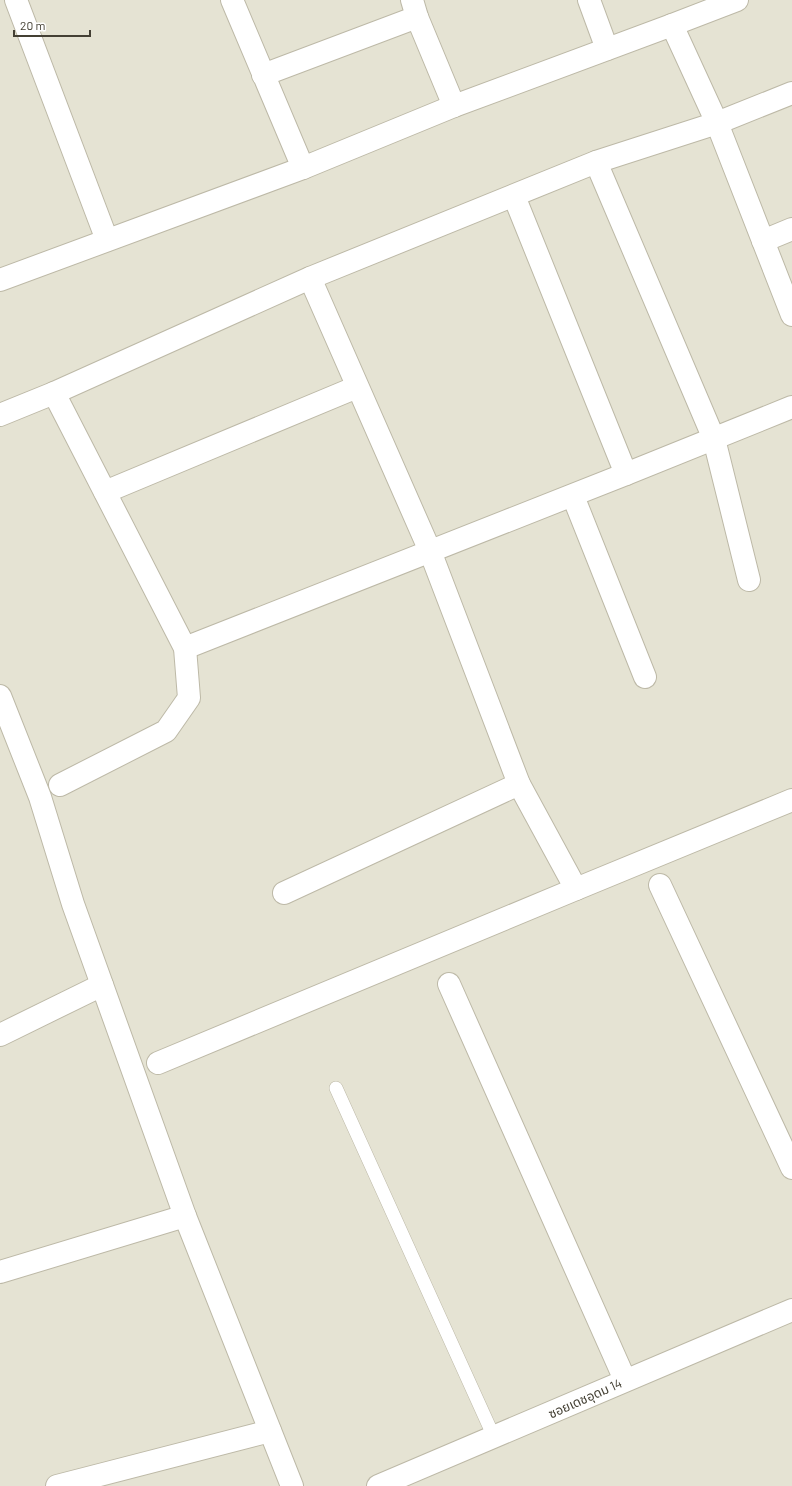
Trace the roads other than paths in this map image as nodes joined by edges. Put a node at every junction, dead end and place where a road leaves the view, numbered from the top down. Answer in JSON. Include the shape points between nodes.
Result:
{"nodes":[{"id":1,"x":16,"y":0,"type":"edge"},
{"id":2,"x":232,"y":0,"type":"edge"},
{"id":3,"x":589,"y":0,"type":"edge"},
{"id":4,"x":737,"y":0,"type":"edge"},
{"id":5,"x":414,"y":8,"type":"edge"},
{"id":6,"x":672,"y":26,"type":"junction"},
{"id":7,"x":607,"y":49,"type":"junction"},
{"id":8,"x":263,"y":75,"type":"junction"},
{"id":9,"x":792,"y":93,"type":"edge"},
{"id":10,"x":454,"y":106,"type":"junction"},
{"id":11,"x":716,"y":123,"type":"junction"},
{"id":12,"x":596,"y":162,"type":"junction"},
{"id":13,"x":303,"y":168,"type":"junction"},
{"id":14,"x":514,"y":196,"type":"junction"},
{"id":15,"x":792,"y":229,"type":"edge"},
{"id":16,"x":107,"y":240,"type":"junction"},
{"id":17,"x":763,"y":241,"type":"junction"},
{"id":18,"x":310,"y":278,"type":"junction"},
{"id":19,"x":0,"y":280,"type":"edge"},
{"id":20,"x":792,"y":315,"type":"edge"},
{"id":21,"x":356,"y":387,"type":"junction"},
{"id":22,"x":54,"y":393,"type":"junction"},
{"id":23,"x":792,"y":407,"type":"edge"},
{"id":24,"x":0,"y":415,"type":"edge"},
{"id":25,"x":714,"y":439,"type":"junction"},
{"id":26,"x":626,"y":474,"type":"junction"},
{"id":27,"x":105,"y":492,"type":"junction"},
{"id":28,"x":573,"y":496,"type":"junction"},
{"id":29,"x":430,"y":551,"type":"junction"},
{"id":30,"x":749,"y":580,"type":"dead end"},
{"id":31,"x":185,"y":648,"type":"junction"},
{"id":32,"x":645,"y":677,"type":"dead end"},
{"id":33,"x":0,"y":696,"type":"edge"},
{"id":34,"x":519,"y":784,"type":"junction"},
{"id":35,"x":60,"y":785,"type":"dead end"},
{"id":36,"x":792,"y":800,"type":"edge"},
{"id":37,"x":660,"y":885,"type":"dead end"},
{"id":38,"x":576,"y":889,"type":"junction"},
{"id":39,"x":284,"y":893,"type":"dead end"},
{"id":40,"x":449,"y":984,"type":"dead end"},
{"id":41,"x":102,"y":985,"type":"junction"},
{"id":42,"x":0,"y":1035,"type":"edge"},
{"id":43,"x":158,"y":1063,"type":"dead end"},
{"id":44,"x":336,"y":1088,"type":"dead end"},
{"id":45,"x":792,"y":1168,"type":"edge"},
{"id":46,"x":185,"y":1216,"type":"junction"},
{"id":47,"x":0,"y":1272,"type":"edge"},
{"id":48,"x":792,"y":1310,"type":"edge"},
{"id":49,"x":626,"y":1380,"type":"junction"},
{"id":50,"x":270,"y":1431,"type":"junction"},
{"id":51,"x":494,"y":1437,"type":"junction"},
{"id":52,"x":57,"y":1486,"type":"edge"},
{"id":53,"x":292,"y":1486,"type":"edge"},
{"id":54,"x":378,"y":1486,"type":"edge"}],
"edges":[{"from":1,"to":16,"type":"street"},
{"from":2,"to":8,"type":"street"},
{"from":3,"to":7,"type":"street"},
{"from":4,"to":6,"type":"street"},
{"from":5,"to":8,"type":"street"},
{"from":5,"to":10,"type":"street"},
{"from":6,"to":7,"type":"street"},
{"from":6,"to":11,"type":"street"},
{"from":7,"to":10,"type":"street"},
{"from":8,"to":13,"type":"street"},
{"from":9,"to":11,"type":"street"},
{"from":10,"to":13,"type":"street"},
{"from":11,"to":12,"type":"street"},
{"from":11,"to":17,"type":"street"},
{"from":12,"to":14,"type":"street"},
{"from":12,"to":25,"type":"street"},
{"from":13,"to":16,"type":"street"},
{"from":14,"to":18,"type":"street"},
{"from":14,"to":26,"type":"street"},
{"from":15,"to":17,"type":"street"},
{"from":16,"to":19,"type":"street"},
{"from":17,"to":20,"type":"street"},
{"from":18,"to":21,"type":"street"},
{"from":18,"to":22,"type":"street"},
{"from":21,"to":27,"type":"street"},
{"from":21,"to":29,"type":"street"},
{"from":22,"to":24,"type":"street"},
{"from":22,"to":27,"type":"street"},
{"from":23,"to":25,"type":"street"},
{"from":25,"to":26,"type":"street"},
{"from":25,"to":30,"type":"street"},
{"from":26,"to":28,"type":"street"},
{"from":27,"to":31,"type":"street"},
{"from":28,"to":29,"type":"street"},
{"from":28,"to":32,"type":"street"},
{"from":29,"to":31,"type":"street"},
{"from":29,"to":34,"type":"street"},
{"from":31,"to":35,"type":"street","via":[[189,698],[166,731]]},
{"from":33,"to":41,"type":"street","via":[[40,797],[73,904]]},
{"from":34,"to":38,"type":"street"},
{"from":34,"to":39,"type":"street"},
{"from":36,"to":38,"type":"street"},
{"from":37,"to":45,"type":"street"},
{"from":38,"to":43,"type":"street"},
{"from":40,"to":49,"type":"street"},
{"from":41,"to":42,"type":"street"},
{"from":41,"to":46,"type":"street"},
{"from":44,"to":51,"type":"lane"},
{"from":46,"to":47,"type":"street"},
{"from":46,"to":50,"type":"street"},
{"from":48,"to":49,"type":"street","name":"ซอยเดชอุดม 14"},
{"from":49,"to":51,"type":"street","name":"ซอยเดชอุดม 14"},
{"from":50,"to":52,"type":"street"},
{"from":50,"to":53,"type":"street"},
{"from":51,"to":54,"type":"street","name":"ซอยเดชอุดม 14"}]}
